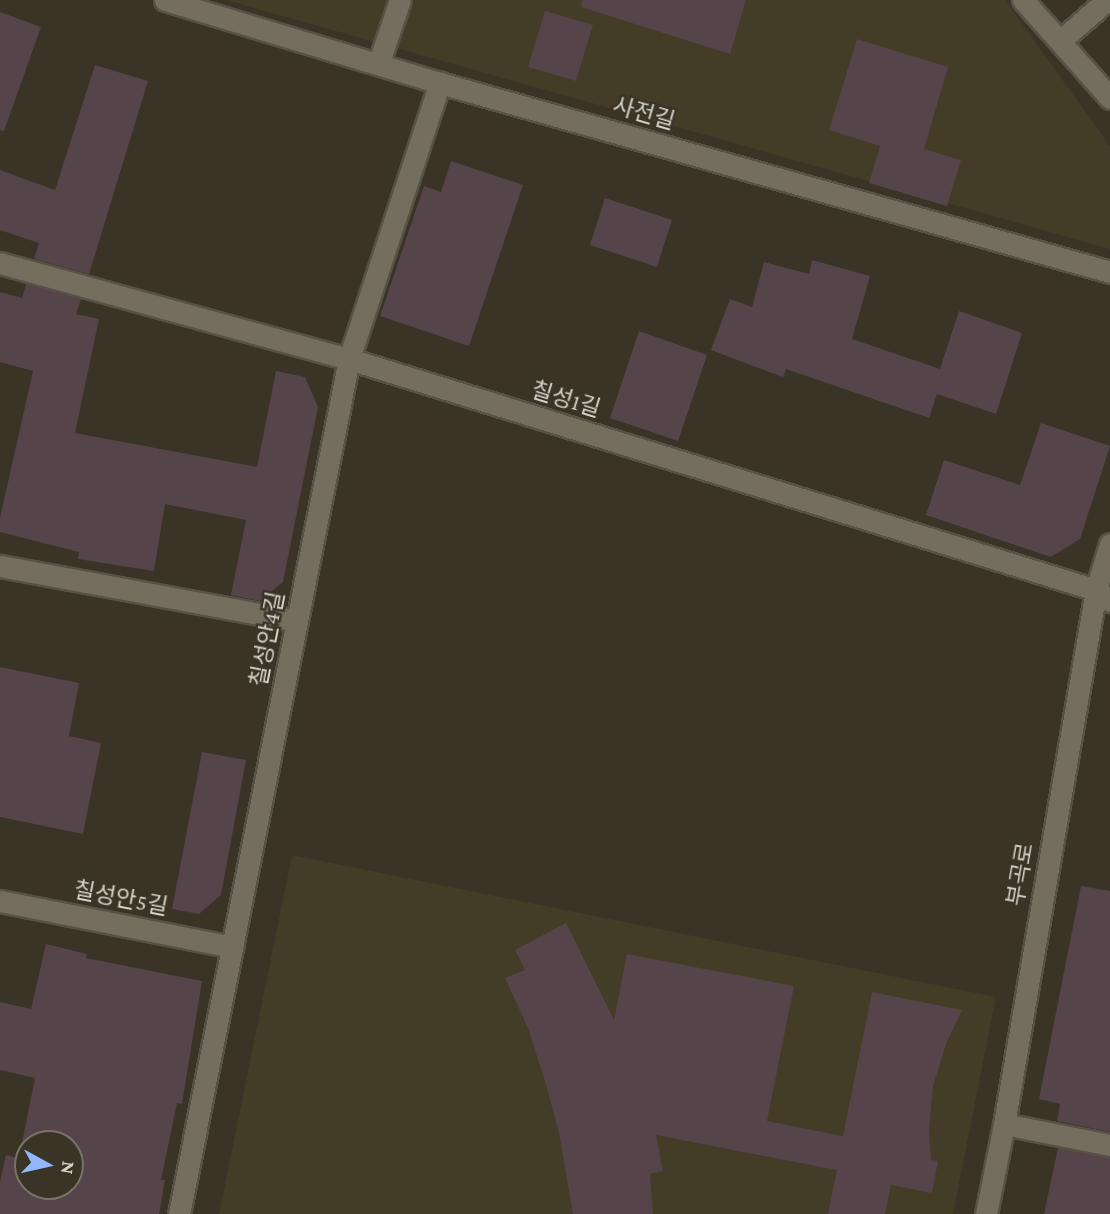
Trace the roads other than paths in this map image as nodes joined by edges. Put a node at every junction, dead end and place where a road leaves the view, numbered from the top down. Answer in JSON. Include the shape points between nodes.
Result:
{"nodes":[{"id":1,"x":165,"y":0,"type":"edge"},
{"id":2,"x":400,"y":0,"type":"edge"},
{"id":3,"x":1023,"y":0,"type":"edge"},
{"id":4,"x":1107,"y":0,"type":"edge"},
{"id":5,"x":1060,"y":41,"type":"junction"},
{"id":6,"x":379,"y":62,"type":"junction"},
{"id":7,"x":440,"y":83,"type":"junction"},
{"id":8,"x":1110,"y":98,"type":"edge"},
{"id":9,"x":0,"y":263,"type":"edge"},
{"id":10,"x":1110,"y":272,"type":"edge"},
{"id":11,"x":349,"y":359,"type":"junction"},
{"id":12,"x":1110,"y":544,"type":"edge"},
{"id":13,"x":0,"y":566,"type":"edge"},
{"id":14,"x":1103,"y":596,"type":"edge"},
{"id":15,"x":297,"y":621,"type":"junction"},
{"id":16,"x":0,"y":901,"type":"edge"},
{"id":17,"x":233,"y":947,"type":"junction"},
{"id":18,"x":1004,"y":1124,"type":"junction"},
{"id":19,"x":1110,"y":1145,"type":"edge"},
{"id":20,"x":179,"y":1214,"type":"edge"},
{"id":21,"x":986,"y":1214,"type":"edge"}],
"edges":[{"from":1,"to":6,"type":"street","name":"사전길"},
{"from":2,"to":6,"type":"street"},
{"from":3,"to":5,"type":"street"},
{"from":4,"to":5,"type":"street"},
{"from":5,"to":8,"type":"street"},
{"from":6,"to":7,"type":"street","name":"사전길"},
{"from":7,"to":10,"type":"street","name":"사전길"},
{"from":7,"to":11,"type":"street","name":"칠성안4길"},
{"from":9,"to":11,"type":"street","name":"칠성1길"},
{"from":11,"to":14,"type":"street","name":"칠성1길"},
{"from":11,"to":15,"type":"street","name":"칠성안4길"},
{"from":12,"to":14,"type":"street","name":"부곡로"},
{"from":13,"to":15,"type":"street"},
{"from":14,"to":18,"type":"street","name":"부곡로"},
{"from":15,"to":17,"type":"street","name":"칠성안4길"},
{"from":16,"to":17,"type":"street","name":"칠성안5길"},
{"from":17,"to":20,"type":"street","name":"칠성안4길"},
{"from":18,"to":19,"type":"street"},
{"from":18,"to":21,"type":"street","name":"부곡로"}]}
